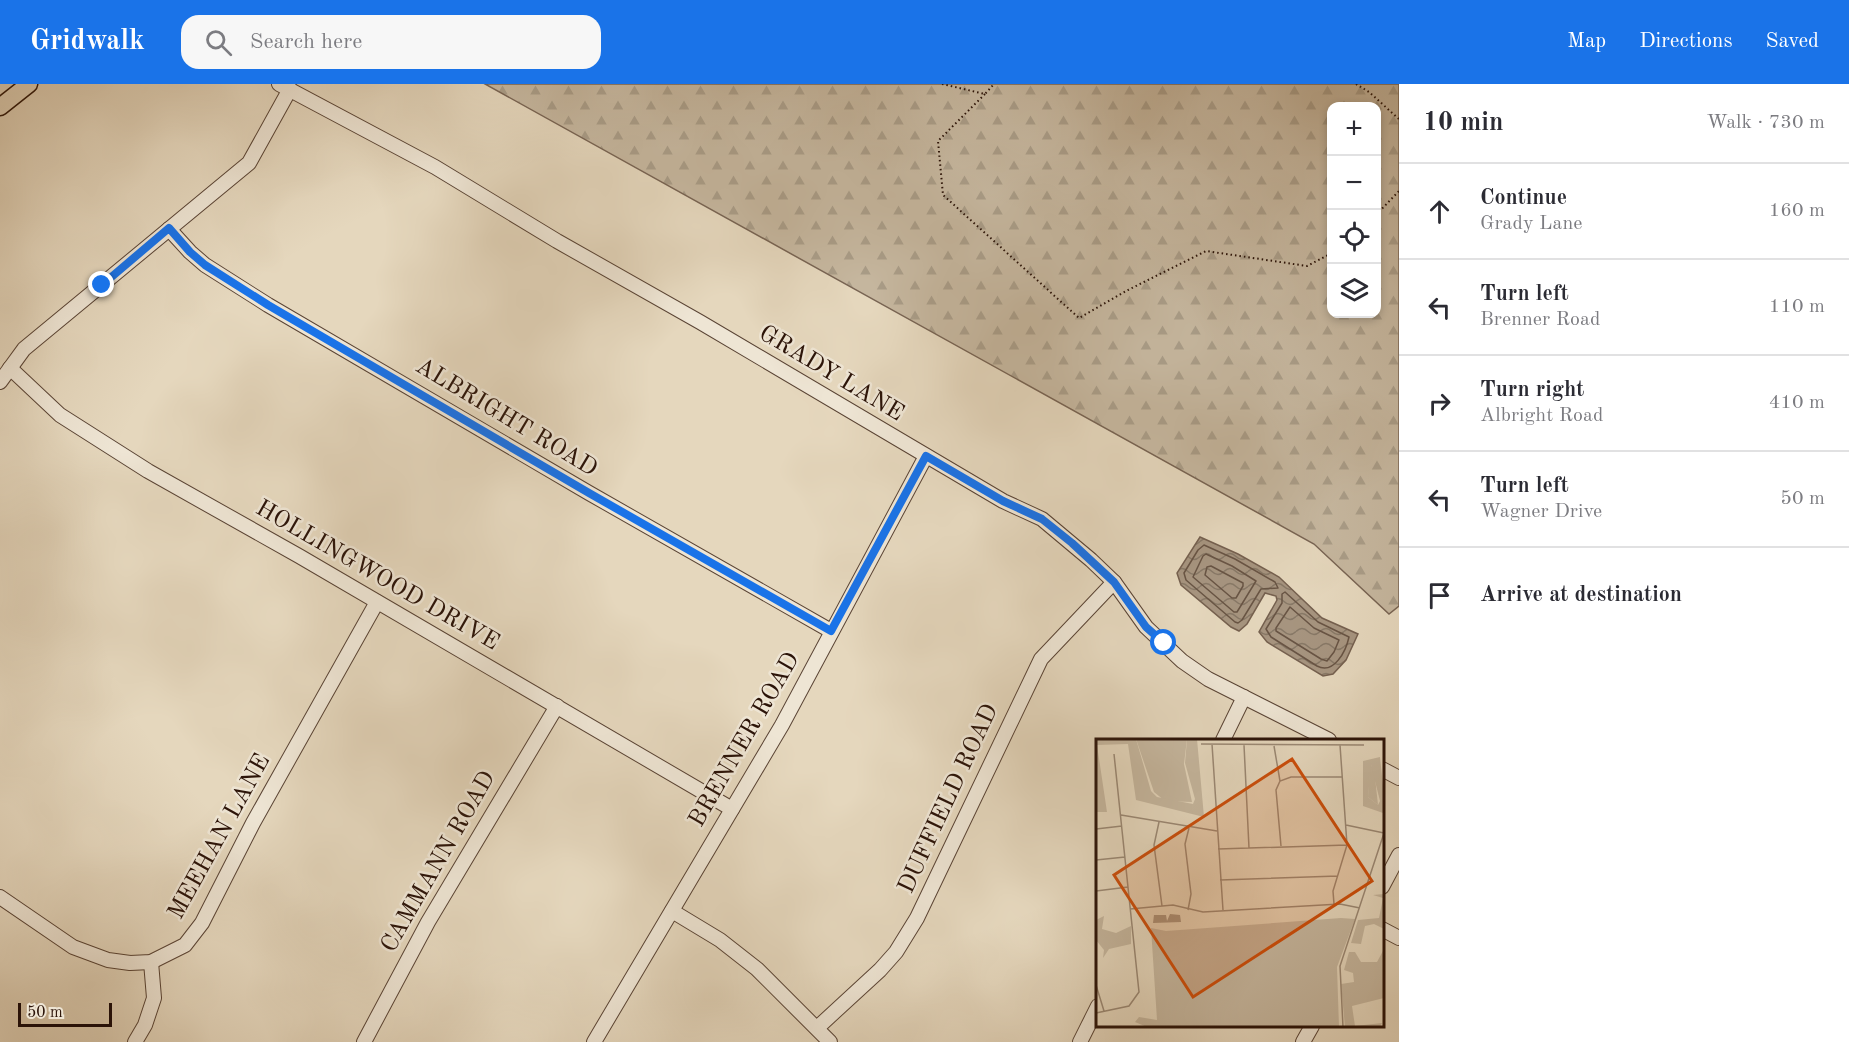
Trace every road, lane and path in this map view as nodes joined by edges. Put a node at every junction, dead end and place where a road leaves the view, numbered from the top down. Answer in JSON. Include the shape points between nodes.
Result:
{"nodes":[{"id":1,"x":30,"y":84,"type":"edge"},
{"id":2,"x":942,"y":84,"type":"edge"},
{"id":3,"x":993,"y":84,"type":"edge"},
{"id":4,"x":1356,"y":84,"type":"edge"},
{"id":5,"x":284,"y":87,"type":"edge"},
{"id":6,"x":984,"y":94,"type":"junction"},
{"id":7,"x":0,"y":107,"type":"edge"},
{"id":8,"x":1399,"y":119,"type":"edge"},
{"id":9,"x":1399,"y":191,"type":"edge"},
{"id":10,"x":1381,"y":211,"type":"edge"},
{"id":11,"x":169,"y":228,"type":"junction"},
{"id":12,"x":1327,"y":256,"type":"edge"},
{"id":13,"x":10,"y":368,"type":"junction"},
{"id":14,"x":0,"y":382,"type":"edge"},
{"id":15,"x":926,"y":456,"type":"junction"},
{"id":16,"x":1114,"y":582,"type":"junction"},
{"id":17,"x":377,"y":602,"type":"junction"},
{"id":18,"x":831,"y":631,"type":"junction"},
{"id":19,"x":1244,"y":697,"type":"junction"},
{"id":20,"x":556,"y":706,"type":"junction"},
{"id":21,"x":1224,"y":739,"type":"edge"},
{"id":22,"x":1325,"y":739,"type":"edge"},
{"id":23,"x":1384,"y":770,"type":"edge"},
{"id":24,"x":1399,"y":778,"type":"edge"},
{"id":25,"x":732,"y":809,"type":"junction"},
{"id":26,"x":1399,"y":855,"type":"edge"},
{"id":27,"x":1384,"y":885,"type":"edge"},
{"id":28,"x":0,"y":897,"type":"edge"},
{"id":29,"x":672,"y":911,"type":"junction"},
{"id":30,"x":1384,"y":930,"type":"edge"},
{"id":31,"x":1399,"y":938,"type":"edge"},
{"id":32,"x":151,"y":962,"type":"junction"},
{"id":33,"x":1096,"y":1010,"type":"edge"},
{"id":34,"x":1311,"y":1027,"type":"edge"},
{"id":35,"x":817,"y":1029,"type":"junction"},
{"id":36,"x":135,"y":1042,"type":"edge"},
{"id":37,"x":364,"y":1042,"type":"edge"},
{"id":38,"x":594,"y":1042,"type":"edge"},
{"id":39,"x":830,"y":1042,"type":"edge"},
{"id":40,"x":1080,"y":1042,"type":"edge"},
{"id":41,"x":1303,"y":1042,"type":"edge"}],
"edges":[{"from":1,"to":7,"type":"main road"},
{"from":2,"to":6,"type":"path"},
{"from":3,"to":6,"type":"path"},
{"from":4,"to":8,"type":"path"},
{"from":5,"to":11,"type":"street","via":[[249,163]]},
{"from":5,"to":15,"type":"street","name":"GRADY LANE","via":[[435,167]]},
{"from":6,"to":12,"type":"path","via":[[938,141],[943,195],[1078,318],[1206,251],[1307,266]]},
{"from":9,"to":10,"type":"path"},
{"from":11,"to":13,"type":"street","via":[[24,349]]},
{"from":11,"to":18,"type":"street","name":"ALBRIGHT ROAD","via":[[205,265],[248,293]]},
{"from":13,"to":14,"type":"street"},
{"from":13,"to":17,"type":"street","name":"HOLLINGWOOD DRIVE","via":[[60,415],[148,471]]},
{"from":15,"to":16,"type":"street","name":"GRADY LANE","via":[[1042,519]]},
{"from":15,"to":18,"type":"street","name":"BRENNER ROAD"},
{"from":16,"to":19,"type":"street","name":"GRADY LANE","via":[[1146,627],[1182,661]]},
{"from":16,"to":35,"type":"street","name":"DUFFIELD ROAD","via":[[1041,659],[917,918],[896,952]]},
{"from":17,"to":20,"type":"street","name":"HOLLINGWOOD DRIVE"},
{"from":17,"to":32,"type":"street","name":"MEEHAN LANE","via":[[253,823],[202,923],[185,945]]},
{"from":18,"to":25,"type":"street","name":"BRENNER ROAD"},
{"from":19,"to":21,"type":"street"},
{"from":19,"to":22,"type":"street","name":"GRADY LANE"},
{"from":20,"to":25,"type":"street","name":"HOLLINGWOOD DRIVE"},
{"from":20,"to":37,"type":"street","name":"CAMMANN ROAD","via":[[428,922]]},
{"from":23,"to":24,"type":"street"},
{"from":25,"to":29,"type":"street","name":"BRENNER ROAD"},
{"from":26,"to":27,"type":"street"},
{"from":28,"to":32,"type":"street","name":"MEEHAN LANE","via":[[74,947],[108,960]]},
{"from":29,"to":35,"type":"street","via":[[720,940],[757,969]]},
{"from":29,"to":38,"type":"street","name":"BRENNER ROAD"},
{"from":30,"to":31,"type":"street"},
{"from":32,"to":36,"type":"street","via":[[154,998]]},
{"from":33,"to":40,"type":"street"},
{"from":34,"to":41,"type":"street"},
{"from":35,"to":39,"type":"street"}]}
